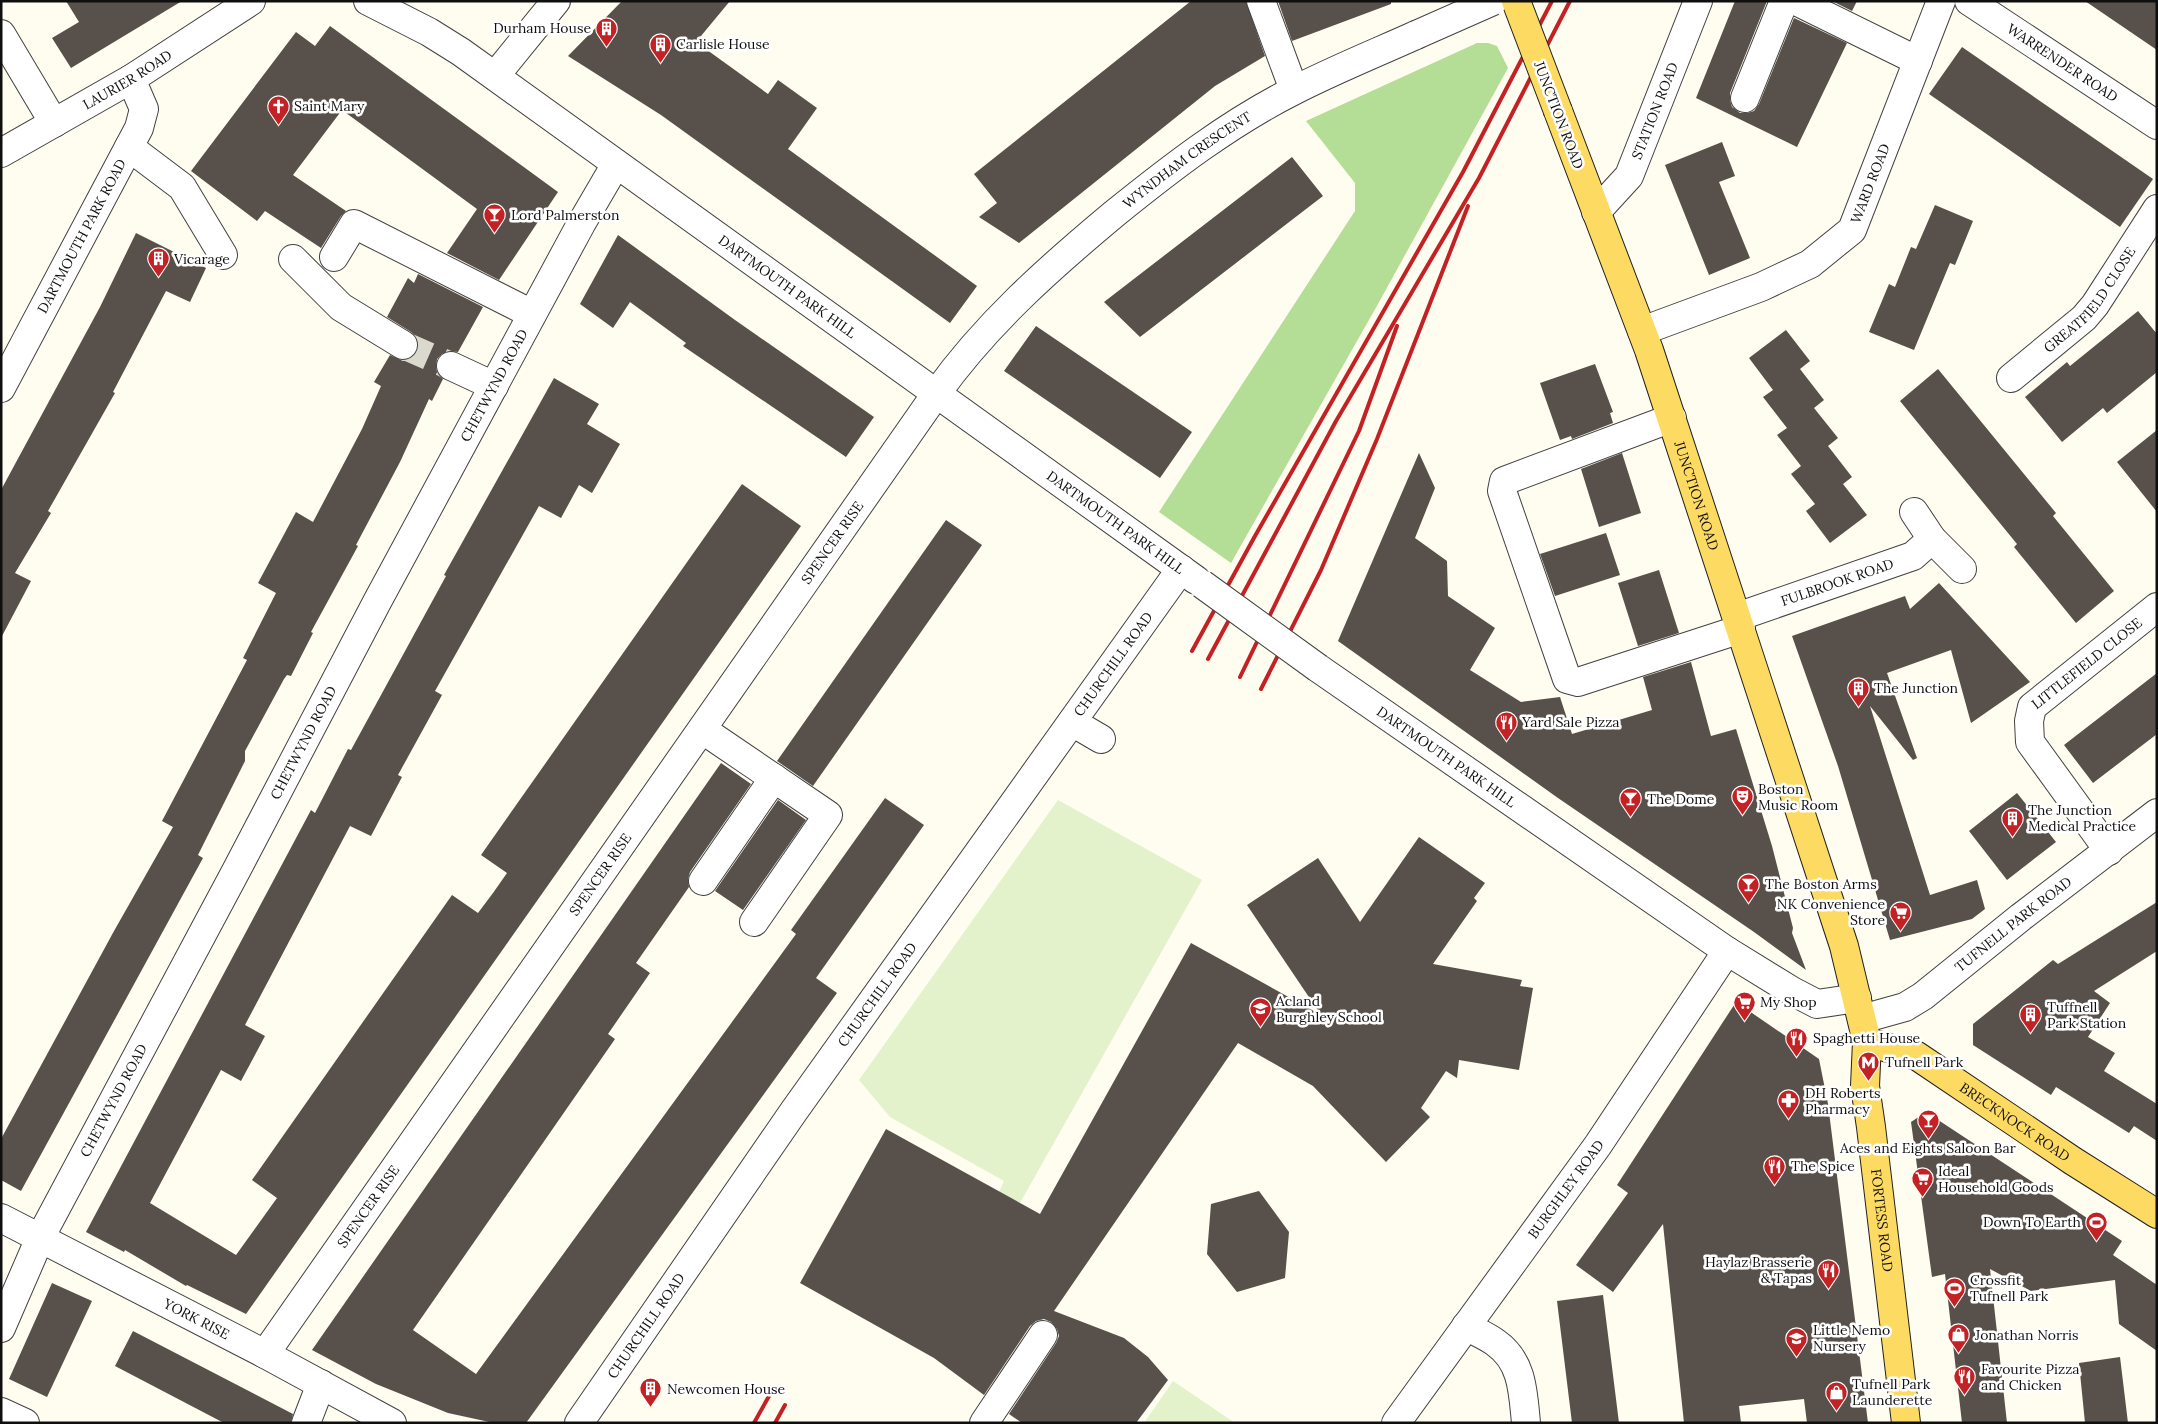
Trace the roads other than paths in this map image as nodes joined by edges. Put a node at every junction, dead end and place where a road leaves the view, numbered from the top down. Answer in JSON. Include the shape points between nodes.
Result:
{"nodes":[{"id":1,"x":250,"y":1,"type":"edge"},
{"id":2,"x":368,"y":1,"type":"edge"},
{"id":3,"x":556,"y":1,"type":"edge"},
{"id":4,"x":1261,"y":1,"type":"edge"},
{"id":5,"x":1493,"y":1,"type":"edge"},
{"id":6,"x":1516,"y":1,"type":"edge"},
{"id":7,"x":1698,"y":1,"type":"edge"},
{"id":8,"x":1784,"y":1,"type":"edge"},
{"id":9,"x":1796,"y":1,"type":"edge"},
{"id":10,"x":1942,"y":1,"type":"edge"},
{"id":11,"x":1969,"y":1,"type":"edge"},
{"id":12,"x":1,"y":34,"type":"edge"},
{"id":13,"x":1918,"y":61,"type":"junction"},
{"id":14,"x":495,"y":76,"type":"junction"},
{"id":15,"x":131,"y":80,"type":"junction"},
{"id":16,"x":1294,"y":90,"type":"junction"},
{"id":17,"x":1745,"y":98,"type":"dead end"},
{"id":18,"x":54,"y":124,"type":"junction"},
{"id":19,"x":2157,"y":124,"type":"edge"},
{"id":20,"x":129,"y":147,"type":"junction"},
{"id":21,"x":1,"y":153,"type":"edge"},
{"id":22,"x":616,"y":164,"type":"junction"},
{"id":23,"x":2157,"y":209,"type":"edge"},
{"id":24,"x":1596,"y":212,"type":"junction"},
{"id":25,"x":224,"y":254,"type":"dead end"},
{"id":26,"x":334,"y":257,"type":"dead end"},
{"id":27,"x":293,"y":259,"type":"dead end"},
{"id":28,"x":532,"y":314,"type":"junction"},
{"id":29,"x":1642,"y":331,"type":"junction"},
{"id":30,"x":403,"y":345,"type":"tunnel mouth"},
{"id":31,"x":451,"y":366,"type":"tunnel mouth"},
{"id":32,"x":2011,"y":378,"type":"dead end"},
{"id":33,"x":494,"y":386,"type":"junction"},
{"id":34,"x":1,"y":388,"type":"edge"},
{"id":35,"x":936,"y":394,"type":"junction"},
{"id":36,"x":1672,"y":418,"type":"junction"},
{"id":37,"x":1914,"y":512,"type":"dead end"},
{"id":38,"x":1932,"y":538,"type":"junction"},
{"id":39,"x":1962,"y":569,"type":"dead end"},
{"id":40,"x":1191,"y":577,"type":"junction"},
{"id":41,"x":2157,"y":607,"type":"edge"},
{"id":42,"x":1739,"y":623,"type":"junction"},
{"id":43,"x":1072,"y":722,"type":"junction"},
{"id":44,"x":703,"y":730,"type":"junction"},
{"id":45,"x":1101,"y":739,"type":"dead end"},
{"id":46,"x":774,"y":778,"type":"junction"},
{"id":47,"x":2157,"y":813,"type":"edge"},
{"id":48,"x":2109,"y":851,"type":"junction"},
{"id":49,"x":703,"y":881,"type":"dead end"},
{"id":50,"x":754,"y":922,"type":"dead end"},
{"id":51,"x":1727,"y":951,"type":"junction"},
{"id":52,"x":1862,"y":1020,"type":"junction"},
{"id":53,"x":2157,"y":1214,"type":"edge"},
{"id":54,"x":1,"y":1218,"type":"edge"},
{"id":55,"x":40,"y":1238,"type":"junction"},
{"id":56,"x":1466,"y":1326,"type":"junction"},
{"id":57,"x":1,"y":1328,"type":"edge"},
{"id":58,"x":1043,"y":1335,"type":"dead end"},
{"id":59,"x":265,"y":1354,"type":"junction"},
{"id":60,"x":321,"y":1384,"type":"junction"},
{"id":61,"x":1,"y":1412,"type":"edge"},
{"id":62,"x":25,"y":1423,"type":"edge"},
{"id":63,"x":306,"y":1423,"type":"edge"},
{"id":64,"x":392,"y":1423,"type":"edge"},
{"id":65,"x":579,"y":1423,"type":"edge"},
{"id":66,"x":984,"y":1423,"type":"edge"},
{"id":67,"x":1396,"y":1423,"type":"edge"},
{"id":68,"x":1526,"y":1423,"type":"edge"},
{"id":69,"x":1906,"y":1423,"type":"edge"}],
"edges":[{"from":1,"to":15,"type":"street","name":"LAURIER ROAD"},
{"from":2,"to":14,"type":"street","name":"DARTMOUTH PARK HILL","via":[[429,32]]},
{"from":3,"to":14,"type":"street"},
{"from":4,"to":16,"type":"street"},
{"from":5,"to":16,"type":"street","name":"WYNDHAM CRESCENT","bridge":true},
{"from":6,"to":24,"type":"main road","name":"JUNCTION ROAD","bridge":true},
{"from":7,"to":24,"type":"street","name":"STATION ROAD","via":[[1629,176]]},
{"from":8,"to":17,"type":"street"},
{"from":9,"to":13,"type":"street"},
{"from":10,"to":13,"type":"street","name":"WARD ROAD"},
{"from":11,"to":19,"type":"street","name":"WARRENDER ROAD"},
{"from":12,"to":18,"type":"street"},
{"from":13,"to":29,"type":"street","name":"WARD ROAD","via":[[1852,230],[1810,264],[1745,293]]},
{"from":14,"to":22,"type":"street","name":"DARTMOUTH PARK HILL"},
{"from":15,"to":18,"type":"street","name":"LAURIER ROAD"},
{"from":15,"to":20,"type":"street","name":"DARTMOUTH PARK ROAD","via":[[144,109]]},
{"from":16,"to":35,"type":"street","name":"WYNDHAM CRESCENT","via":[[1196,150],[1098,228],[988,328]]},
{"from":18,"to":21,"type":"street","name":"LAURIER ROAD"},
{"from":20,"to":25,"type":"street","via":[[182,187]]},
{"from":20,"to":34,"type":"street","name":"DARTMOUTH PARK ROAD"},
{"from":22,"to":28,"type":"street","name":"CHETWYND ROAD"},
{"from":22,"to":35,"type":"street","name":"DARTMOUTH PARK HILL"},
{"from":23,"to":32,"type":"street","name":"GREATFIELD CLOSE","via":[[2084,318]]},
{"from":24,"to":29,"type":"main road","name":"JUNCTION ROAD"},
{"from":26,"to":28,"type":"street","via":[[354,224]]},
{"from":27,"to":30,"type":"street","via":[[341,307]]},
{"from":28,"to":33,"type":"street","name":"CHETWYND ROAD"},
{"from":29,"to":36,"type":"main road","name":"JUNCTION ROAD"},
{"from":31,"to":33,"type":"street"},
{"from":33,"to":55,"type":"street","name":"CHETWYND ROAD"},
{"from":35,"to":40,"type":"street","name":"DARTMOUTH PARK HILL"},
{"from":35,"to":44,"type":"street","name":"SPENCER RISE"},
{"from":36,"to":42,"type":"main road","name":"JUNCTION ROAD"},
{"from":36,"to":42,"type":"street","name":"FULBROOK ROAD","via":[[1504,481],[1502,491],[1567,679],[1578,682]]},
{"from":37,"to":38,"type":"street"},
{"from":38,"to":39,"type":"street"},
{"from":38,"to":42,"type":"street","name":"FULBROOK ROAD","via":[[1913,556]]},
{"from":40,"to":43,"type":"street","name":"CHURCHILL ROAD"},
{"from":40,"to":51,"type":"street","name":"DARTMOUTH PARK HILL","bridge":true},
{"from":41,"to":48,"type":"street","name":"LITTLEFIELD CLOSE","via":[[2032,707],[2029,721],[2030,742]]},
{"from":42,"to":52,"type":"main road","name":"JUNCTION ROAD","via":[[1837,922]]},
{"from":43,"to":45,"type":"street"},
{"from":43,"to":65,"type":"street","name":"CHURCHILL ROAD","via":[[788,1119]]},
{"from":44,"to":46,"type":"street"},
{"from":44,"to":59,"type":"street","name":"SPENCER RISE"},
{"from":46,"to":49,"type":"street"},
{"from":46,"to":50,"type":"street","via":[[828,815]]},
{"from":47,"to":48,"type":"street","name":"TUFNELL PARK ROAD"},
{"from":48,"to":52,"type":"street","name":"TUFNELL PARK ROAD","via":[[1922,996],[1905,1007]]},
{"from":51,"to":52,"type":"street","name":"DARTMOUTH PARK HILL","via":[[1792,991]]},
{"from":51,"to":56,"type":"street","name":"BURGHLEY ROAD","via":[[1598,1145]]},
{"from":52,"to":53,"type":"main road","name":"BRECKNOCK ROAD"},
{"from":52,"to":69,"type":"main road","name":"FORTESS ROAD","via":[[1864,1086]]},
{"from":54,"to":55,"type":"street","name":"YORK RISE"},
{"from":55,"to":57,"type":"street","name":"CHETWYND ROAD"},
{"from":55,"to":59,"type":"street","name":"YORK RISE"},
{"from":56,"to":67,"type":"street","name":"BURGHLEY ROAD"},
{"from":56,"to":68,"type":"street","via":[[1497,1343],[1512,1358],[1521,1378]]},
{"from":58,"to":66,"type":"street"},
{"from":59,"to":60,"type":"street","name":"YORK RISE"},
{"from":60,"to":63,"type":"street"},
{"from":60,"to":64,"type":"street","name":"YORK RISE"},
{"from":61,"to":62,"type":"street"}]}
